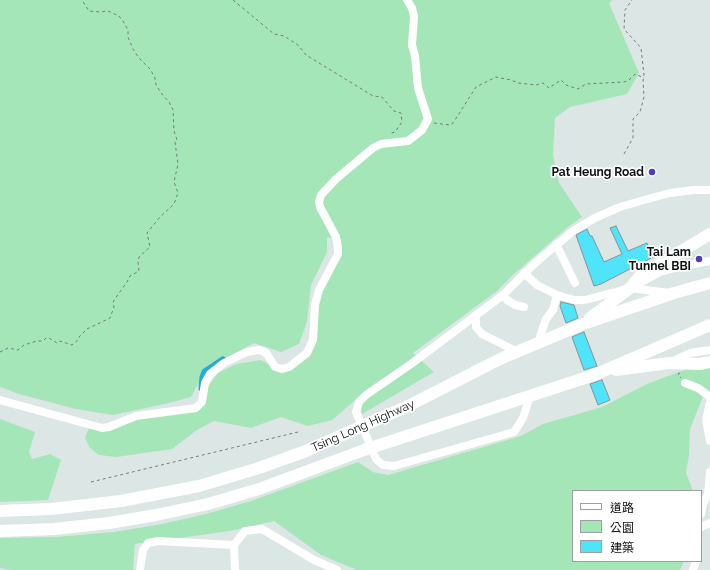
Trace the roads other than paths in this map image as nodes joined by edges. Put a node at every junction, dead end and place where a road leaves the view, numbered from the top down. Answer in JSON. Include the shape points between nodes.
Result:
{"nodes":[{"id":1,"x":407,"y":0,"type":"edge"},
{"id":2,"x":709,"y":190,"type":"edge"},
{"id":3,"x":710,"y":234,"type":"edge"},
{"id":4,"x":556,"y":244,"type":"junction"},
{"id":5,"x":710,"y":261,"type":"edge"},
{"id":6,"x":524,"y":273,"type":"junction"},
{"id":7,"x":575,"y":283,"type":"dead end"},
{"id":8,"x":710,"y":283,"type":"edge"},
{"id":9,"x":630,"y":288,"type":"junction"},
{"id":10,"x":674,"y":293,"type":"junction"},
{"id":11,"x":503,"y":295,"type":"junction"},
{"id":12,"x":557,"y":295,"type":"junction"},
{"id":13,"x":524,"y":307,"type":"dead end"},
{"id":14,"x":476,"y":315,"type":"junction"},
{"id":15,"x":583,"y":324,"type":"junction"},
{"id":16,"x":710,"y":325,"type":"edge"},
{"id":17,"x":538,"y":343,"type":"junction"},
{"id":18,"x":710,"y":350,"type":"edge"},
{"id":19,"x":518,"y":352,"type":"junction"},
{"id":20,"x":710,"y":362,"type":"edge"},
{"id":21,"x":669,"y":363,"type":"junction"},
{"id":22,"x":602,"y":372,"type":"junction"},
{"id":23,"x":685,"y":383,"type":"road end"},
{"id":24,"x":530,"y":396,"type":"junction"},
{"id":25,"x":710,"y":397,"type":"edge"},
{"id":26,"x":0,"y":400,"type":"edge"},
{"id":27,"x":710,"y":402,"type":"edge"},
{"id":28,"x":710,"y":441,"type":"edge"},
{"id":29,"x":710,"y":472,"type":"edge"},
{"id":30,"x":702,"y":509,"type":"edge"},
{"id":31,"x":0,"y":511,"type":"edge"},
{"id":32,"x":0,"y":530,"type":"edge"},
{"id":33,"x":234,"y":545,"type":"junction"},
{"id":34,"x":140,"y":570,"type":"edge"},
{"id":35,"x":235,"y":570,"type":"edge"},
{"id":36,"x":337,"y":570,"type":"edge"}],
"edges":[{"from":1,"to":26,"type":"street","via":[[414,16],[412,45],[416,56],[418,88],[428,119],[422,130],[408,141],[381,144],[373,148],[321,195],[320,207],[336,237],[338,254],[319,290],[313,340],[307,353],[289,367],[282,369],[275,367],[263,351],[247,352],[224,363],[210,374],[205,383],[202,402],[196,408],[136,416],[109,428]]},
{"from":2,"to":4,"type":"street","via":[[677,192],[620,207],[595,218]]},
{"from":3,"to":9,"type":"highway","via":[[640,276]]},
{"from":4,"to":6,"type":"street"},
{"from":4,"to":7,"type":"street"},
{"from":5,"to":9,"type":"street","via":[[660,272]]},
{"from":6,"to":11,"type":"street"},
{"from":6,"to":12,"type":"street","via":[[537,285]]},
{"from":8,"to":10,"type":"highway","name":"Tsing Long Highway"},
{"from":9,"to":10,"type":"street"},
{"from":9,"to":12,"type":"street","via":[[585,300]]},
{"from":9,"to":15,"type":"highway"},
{"from":10,"to":15,"type":"highway","name":"Tsing Long Highway"},
{"from":11,"to":13,"type":"street","via":[[515,305]]},
{"from":11,"to":14,"type":"street"},
{"from":12,"to":17,"type":"street"},
{"from":14,"to":19,"type":"street","via":[[476,327],[482,334]]},
{"from":14,"to":24,"type":"street","via":[[360,400],[357,406],[358,417],[374,457],[383,465],[394,466],[514,432],[523,418]]},
{"from":15,"to":17,"type":"highway","name":"Tsing Long Highway"},
{"from":16,"to":22,"type":"highway","name":"Tsing Long Highway"},
{"from":17,"to":19,"type":"highway","name":"Tsing Long Highway"},
{"from":18,"to":21,"type":"street","via":[[690,354]]},
{"from":19,"to":31,"type":"highway","name":"Tsing Long Highway","via":[[354,430],[229,478],[121,501]]},
{"from":20,"to":21,"type":"highway"},
{"from":21,"to":22,"type":"highway"},
{"from":22,"to":24,"type":"highway","name":"Tsing Long Highway"},
{"from":23,"to":25,"type":"street"},
{"from":24,"to":32,"type":"highway","name":"Tsing Long Highway","via":[[208,504],[109,523],[54,529]]},
{"from":27,"to":28,"type":"street","via":[[706,420]]},
{"from":29,"to":30,"type":"street","via":[[708,494]]},
{"from":33,"to":34,"type":"street","via":[[158,541],[148,543],[143,550]]},
{"from":33,"to":35,"type":"street"},
{"from":33,"to":36,"type":"street","via":[[245,530],[262,528],[314,560]]}]}
